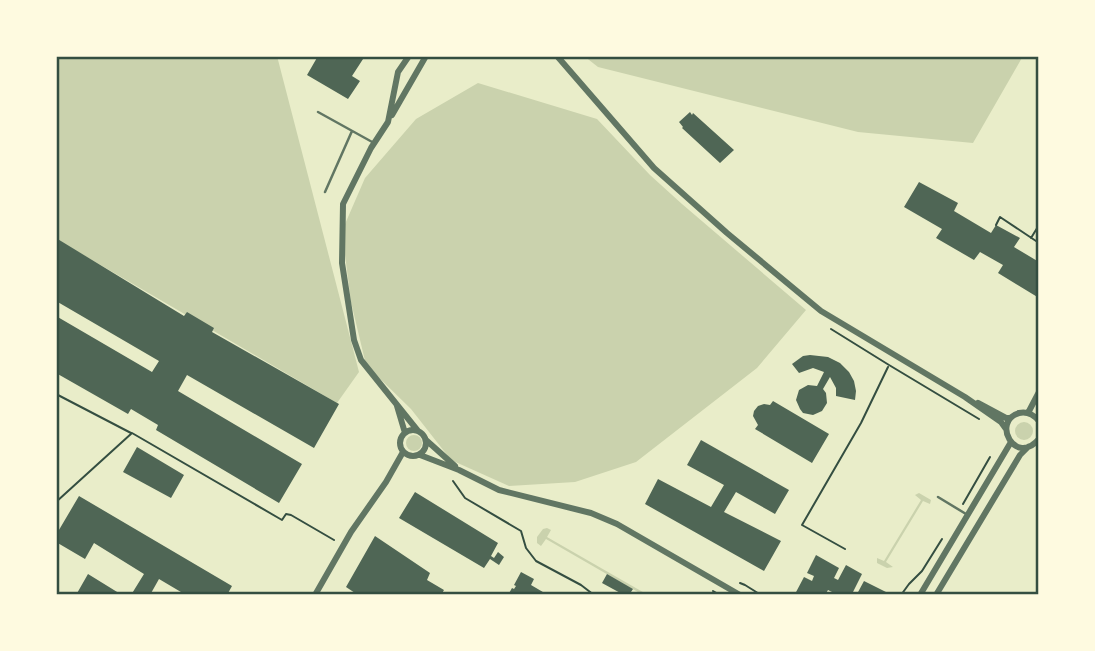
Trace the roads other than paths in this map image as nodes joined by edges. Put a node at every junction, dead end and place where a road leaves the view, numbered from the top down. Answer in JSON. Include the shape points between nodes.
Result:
{"nodes":[{"id":1,"x":409,"y":56,"type":"edge"},
{"id":2,"x":426,"y":56,"type":"edge"},
{"id":3,"x":557,"y":56,"type":"edge"},
{"id":4,"x":318,"y":111,"type":"dead end"},
{"id":5,"x":387,"y":122,"type":"junction"},
{"id":6,"x":352,"y":131,"type":"junction"},
{"id":7,"x":374,"y":144,"type":"junction"},
{"id":8,"x":325,"y":192,"type":"dead end"},
{"id":9,"x":1039,"y":392,"type":"edge"},
{"id":10,"x":965,"y":397,"type":"junction"},
{"id":11,"x":396,"y":401,"type":"junction"},
{"id":12,"x":1028,"y":413,"type":"junction"},
{"id":13,"x":1010,"y":418,"type":"junction"},
{"id":14,"x":1039,"y":421,"type":"edge"},
{"id":15,"x":1006,"y":429,"type":"junction"},
{"id":16,"x":418,"y":431,"type":"junction"},
{"id":17,"x":405,"y":433,"type":"junction"},
{"id":18,"x":1039,"y":439,"type":"edge"},
{"id":19,"x":426,"y":440,"type":"junction"},
{"id":20,"x":1011,"y":442,"type":"junction"},
{"id":21,"x":1028,"y":447,"type":"junction"},
{"id":22,"x":403,"y":453,"type":"junction"},
{"id":23,"x":420,"y":455,"type":"junction"},
{"id":24,"x":459,"y":470,"type":"junction"},
{"id":25,"x":938,"y":497,"type":"dead end"},
{"id":26,"x":968,"y":515,"type":"junction"},
{"id":27,"x":315,"y":595,"type":"edge"},
{"id":28,"x":740,"y":595,"type":"edge"},
{"id":29,"x":920,"y":595,"type":"edge"},
{"id":30,"x":936,"y":595,"type":"edge"}],
"edges":[{"from":1,"to":5,"type":"street","via":[[398,72]]},
{"from":2,"to":5,"type":"street"},
{"from":3,"to":10,"type":"street","via":[[654,168],[727,233],[821,311]]},
{"from":4,"to":6,"type":"lane"},
{"from":5,"to":7,"type":"street"},
{"from":6,"to":7,"type":"lane"},
{"from":6,"to":8,"type":"lane"},
{"from":7,"to":11,"type":"street","via":[[344,204],[342,263],[361,360]]},
{"from":9,"to":12,"type":"street"},
{"from":10,"to":13,"type":"street"},
{"from":10,"to":15,"type":"street"},
{"from":11,"to":16,"type":"street"},
{"from":11,"to":17,"type":"street"},
{"from":12,"to":13,"type":"street"},
{"from":12,"to":14,"type":"street"},
{"from":13,"to":15,"type":"street"},
{"from":15,"to":20,"type":"street"},
{"from":16,"to":17,"type":"street"},
{"from":16,"to":19,"type":"street"},
{"from":17,"to":22,"type":"street","via":[[400,440]]},
{"from":18,"to":21,"type":"street"},
{"from":19,"to":23,"type":"street"},
{"from":19,"to":24,"type":"street"},
{"from":20,"to":21,"type":"street"},
{"from":20,"to":26,"type":"street"},
{"from":21,"to":30,"type":"street"},
{"from":22,"to":23,"type":"street"},
{"from":22,"to":27,"type":"street"},
{"from":23,"to":24,"type":"street"},
{"from":24,"to":28,"type":"street","via":[[499,490],[592,513],[617,524]]},
{"from":25,"to":26,"type":"lane"},
{"from":26,"to":29,"type":"street"}]}
